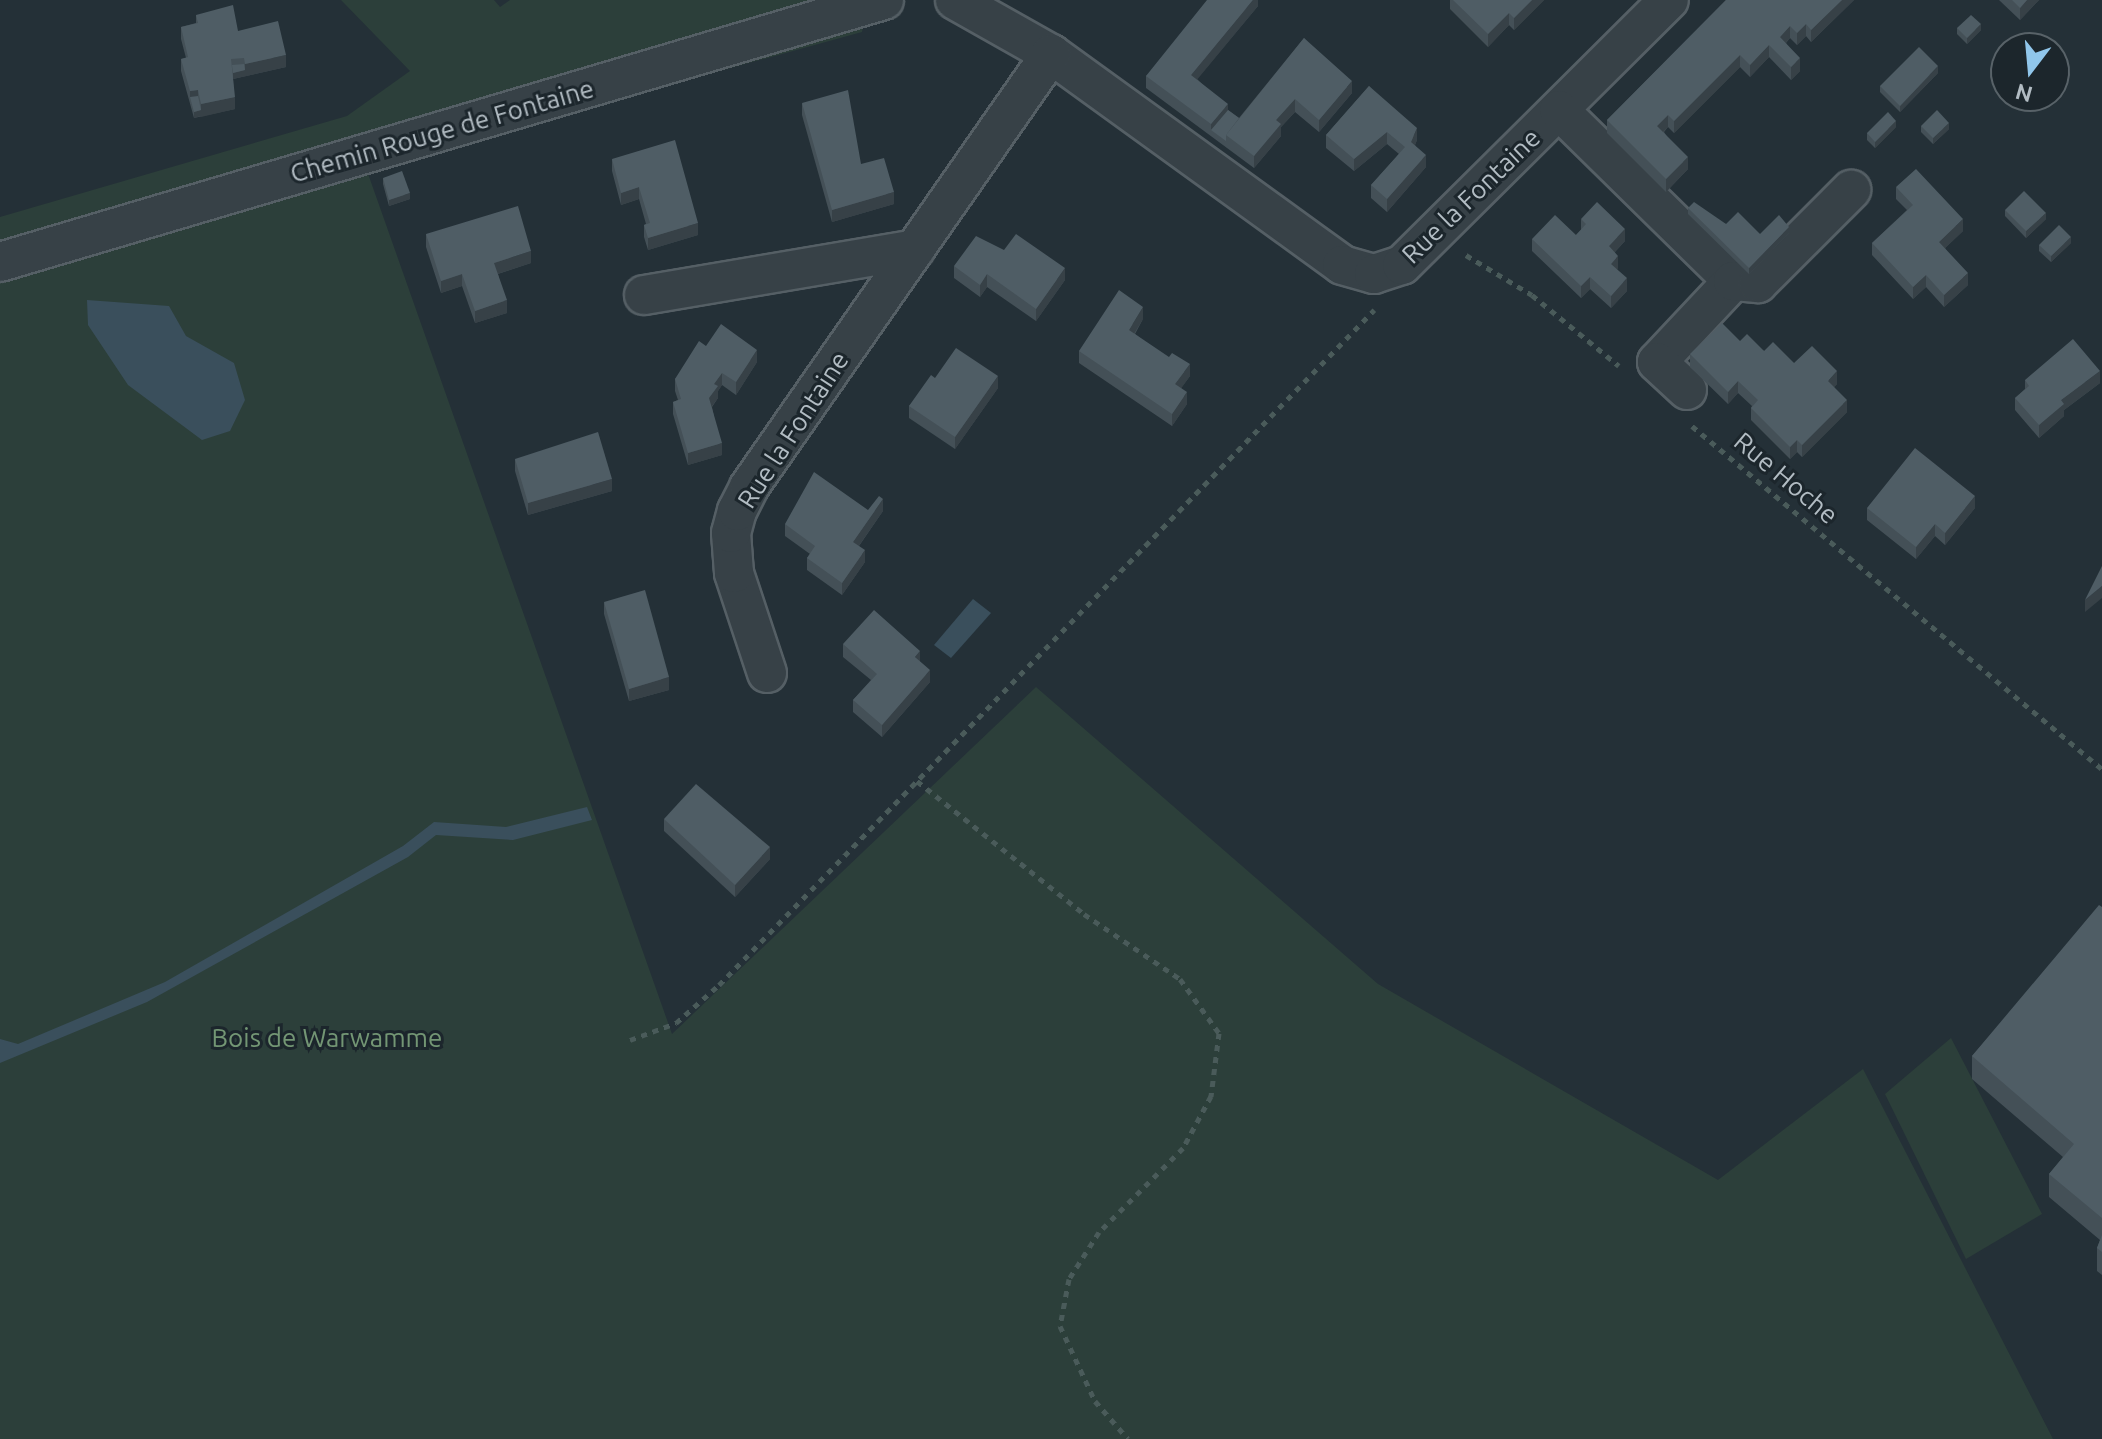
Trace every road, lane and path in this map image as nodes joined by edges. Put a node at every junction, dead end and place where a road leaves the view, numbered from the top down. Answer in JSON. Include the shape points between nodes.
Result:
{"nodes":[{"id":1,"x":884,"y":0,"type":"edge"},
{"id":2,"x":955,"y":0,"type":"edge"},
{"id":3,"x":1669,"y":0,"type":"edge"},
{"id":4,"x":1051,"y":54,"type":"junction"},
{"id":5,"x":1559,"y":110,"type":"junction"},
{"id":6,"x":1851,"y":190,"type":"dead end"},
{"id":7,"x":1432,"y":236,"type":"junction"},
{"id":8,"x":915,"y":249,"type":"junction"},
{"id":9,"x":0,"y":262,"type":"edge"},
{"id":10,"x":1402,"y":265,"type":"junction"},
{"id":11,"x":1733,"y":281,"type":"junction"},
{"id":12,"x":644,"y":295,"type":"dead end"},
{"id":13,"x":1624,"y":370,"type":"dead end"},
{"id":14,"x":1686,"y":405,"type":"joint"},
{"id":15,"x":767,"y":673,"type":"dead end"},
{"id":16,"x":2102,"y":769,"type":"edge"},
{"id":17,"x":917,"y":781,"type":"junction"},
{"id":18,"x":630,"y":1040,"type":"dead end"},
{"id":19,"x":1128,"y":1439,"type":"edge"}],
"edges":[{"from":1,"to":9,"type":"street","name":"Chemin Rouge de Fontaine"},
{"from":2,"to":4,"type":"street","name":"Rue la Fontaine"},
{"from":3,"to":5,"type":"street","name":"Rue la Fontaine"},
{"from":4,"to":8,"type":"street","name":"Rue la Fontaine"},
{"from":4,"to":10,"type":"street","name":"Rue la Fontaine","via":[[1342,265],[1374,274]]},
{"from":5,"to":7,"type":"street","name":"Rue la Fontaine"},
{"from":5,"to":11,"type":"street"},
{"from":6,"to":11,"type":"street","via":[[1758,283]]},
{"from":7,"to":10,"type":"street","name":"Rue la Fontaine"},
{"from":7,"to":13,"type":"path","via":[[1532,295]]},
{"from":8,"to":12,"type":"street"},
{"from":8,"to":15,"type":"street","name":"Rue la Fontaine","via":[[737,511],[732,563]]},
{"from":10,"to":17,"type":"path","via":[[1375,309]]},
{"from":11,"to":14,"type":"street","via":[[1657,362]]},
{"from":14,"to":16,"type":"path","name":"Rue Hoche"},
{"from":17,"to":18,"type":"path","via":[[719,985],[676,1023]]},
{"from":17,"to":19,"type":"path","via":[[1084,914],[1180,979],[1219,1033],[1211,1096],[1183,1148],[1099,1232],[1069,1279],[1060,1326],[1095,1401]]}]}
